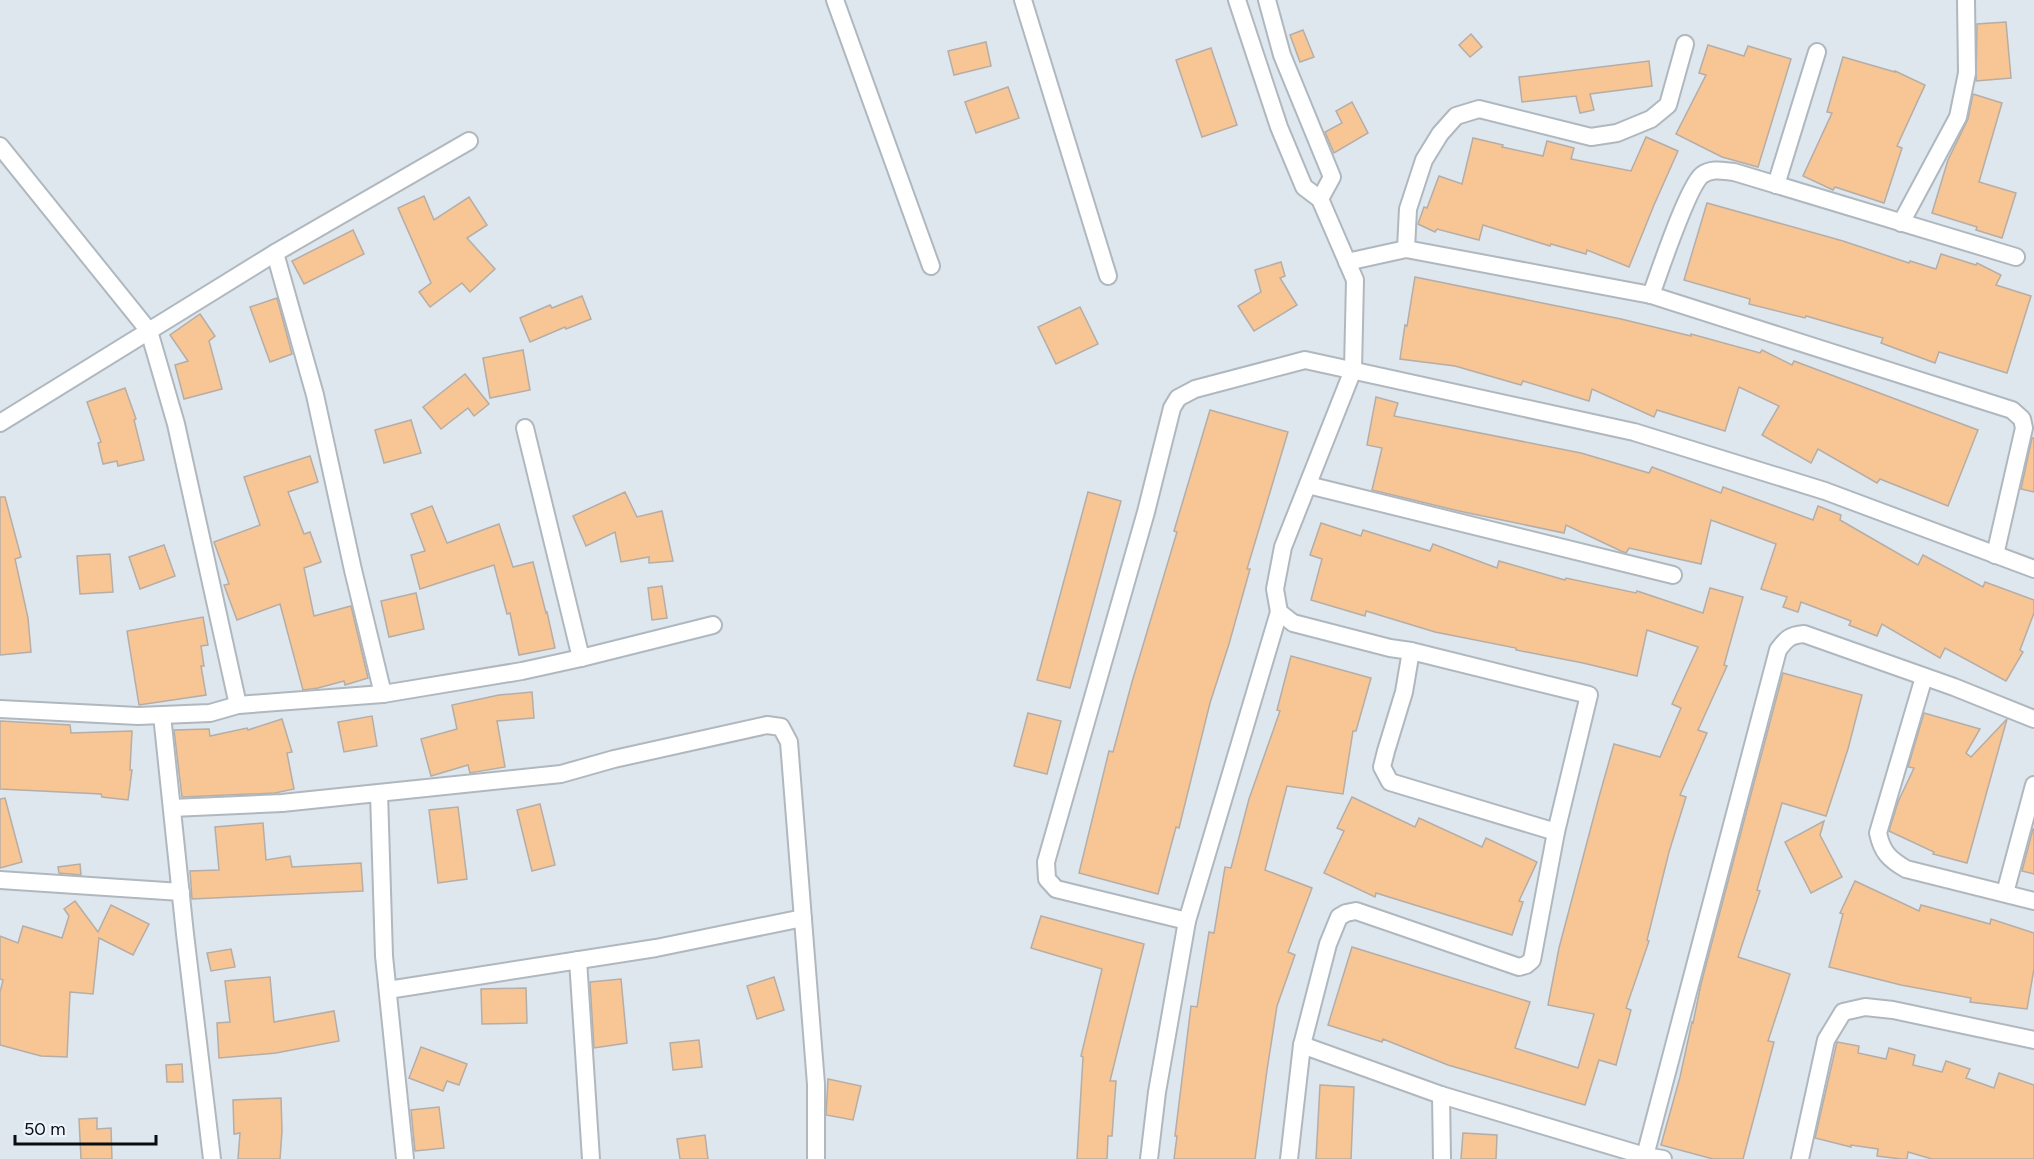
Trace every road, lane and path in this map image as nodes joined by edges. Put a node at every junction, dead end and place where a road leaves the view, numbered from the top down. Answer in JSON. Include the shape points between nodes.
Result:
{"nodes":[{"id":1,"x":835,"y":0,"type":"edge"},
{"id":2,"x":1023,"y":0,"type":"edge"},
{"id":3,"x":1237,"y":0,"type":"edge"},
{"id":4,"x":1267,"y":0,"type":"edge"},
{"id":5,"x":1966,"y":0,"type":"edge"},
{"id":6,"x":1685,"y":44,"type":"dead end"},
{"id":7,"x":1817,"y":52,"type":"dead end"},
{"id":8,"x":469,"y":141,"type":"dead end"},
{"id":9,"x":0,"y":146,"type":"edge"},
{"id":10,"x":1776,"y":185,"type":"junction"},
{"id":11,"x":1320,"y":199,"type":"junction"},
{"id":12,"x":1902,"y":223,"type":"junction"},
{"id":13,"x":1406,"y":249,"type":"junction"},
{"id":14,"x":275,"y":252,"type":"junction"},
{"id":15,"x":2016,"y":257,"type":"dead end"},
{"id":16,"x":1347,"y":262,"type":"junction"},
{"id":17,"x":931,"y":266,"type":"dead end"},
{"id":18,"x":1108,"y":276,"type":"dead end"},
{"id":19,"x":1651,"y":295,"type":"junction"},
{"id":20,"x":149,"y":331,"type":"junction"},
{"id":21,"x":1353,"y":370,"type":"junction"},
{"id":22,"x":0,"y":423,"type":"edge"},
{"id":23,"x":525,"y":428,"type":"dead end"},
{"id":24,"x":1308,"y":485,"type":"junction"},
{"id":25,"x":1995,"y":555,"type":"junction"},
{"id":26,"x":2034,"y":569,"type":"edge"},
{"id":27,"x":1673,"y":575,"type":"dead end"},
{"id":28,"x":1279,"y":612,"type":"junction"},
{"id":29,"x":713,"y":625,"type":"dead end"},
{"id":30,"x":1412,"y":651,"type":"junction"},
{"id":31,"x":580,"y":658,"type":"junction"},
{"id":32,"x":1924,"y":677,"type":"junction"},
{"id":33,"x":383,"y":694,"type":"junction"},
{"id":34,"x":238,"y":705,"type":"junction"},
{"id":35,"x":0,"y":709,"type":"edge"},
{"id":36,"x":162,"y":715,"type":"junction"},
{"id":37,"x":2034,"y":719,"type":"edge"},
{"id":38,"x":2034,"y":785,"type":"edge"},
{"id":39,"x":379,"y":794,"type":"junction"},
{"id":40,"x":172,"y":808,"type":"junction"},
{"id":41,"x":1556,"y":832,"type":"junction"},
{"id":42,"x":0,"y":880,"type":"edge"},
{"id":43,"x":181,"y":892,"type":"junction"},
{"id":44,"x":2005,"y":893,"type":"junction"},
{"id":45,"x":2034,"y":901,"type":"edge"},
{"id":46,"x":802,"y":918,"type":"junction"},
{"id":47,"x":1187,"y":921,"type":"junction"},
{"id":48,"x":578,"y":960,"type":"junction"},
{"id":49,"x":388,"y":990,"type":"junction"},
{"id":50,"x":2034,"y":1040,"type":"edge"},
{"id":51,"x":1302,"y":1046,"type":"junction"},
{"id":52,"x":1441,"y":1095,"type":"junction"},
{"id":53,"x":1645,"y":1155,"type":"junction"},
{"id":54,"x":212,"y":1159,"type":"edge"},
{"id":55,"x":405,"y":1159,"type":"edge"},
{"id":56,"x":591,"y":1159,"type":"edge"},
{"id":57,"x":816,"y":1159,"type":"edge"},
{"id":58,"x":1149,"y":1159,"type":"edge"},
{"id":59,"x":1289,"y":1159,"type":"edge"},
{"id":60,"x":1442,"y":1159,"type":"edge"},
{"id":61,"x":1663,"y":1159,"type":"edge"},
{"id":62,"x":1800,"y":1159,"type":"edge"}],
"edges":[{"from":1,"to":17,"type":"street"},
{"from":2,"to":18,"type":"street"},
{"from":3,"to":11,"type":"street","via":[[1279,127],[1304,188]]},
{"from":4,"to":11,"type":"street","via":[[1282,55],[1332,177]]},
{"from":5,"to":12,"type":"street","via":[[1967,73],[1958,117]]},
{"from":6,"to":13,"type":"street","via":[[1668,105],[1651,119],[1617,133],[1591,137],[1479,109],[1456,116],[1424,160],[1408,209]]},
{"from":7,"to":10,"type":"street"},
{"from":8,"to":14,"type":"street"},
{"from":9,"to":20,"type":"street"},
{"from":10,"to":12,"type":"street"},
{"from":10,"to":19,"type":"street","via":[[1734,172],[1716,170],[1702,176],[1690,192]]},
{"from":11,"to":16,"type":"street"},
{"from":12,"to":15,"type":"street"},
{"from":13,"to":16,"type":"street"},
{"from":13,"to":19,"type":"street"},
{"from":14,"to":20,"type":"street"},
{"from":14,"to":33,"type":"street","via":[[315,395]]},
{"from":16,"to":21,"type":"street","via":[[1355,280]]},
{"from":19,"to":25,"type":"street","via":[[2012,410],[2022,419],[2024,428]]},
{"from":20,"to":22,"type":"street"},
{"from":20,"to":34,"type":"street","via":[[176,424]]},
{"from":21,"to":24,"type":"street"},
{"from":21,"to":25,"type":"street","via":[[1634,432],[1826,491]]},
{"from":21,"to":47,"type":"street","via":[[1305,360],[1195,389],[1178,398],[1172,408],[1046,862],[1047,879],[1056,889]]},
{"from":23,"to":31,"type":"street"},
{"from":24,"to":27,"type":"street"},
{"from":24,"to":28,"type":"street","via":[[1283,547],[1275,589]]},
{"from":25,"to":26,"type":"street"},
{"from":28,"to":30,"type":"street","via":[[1293,623]]},
{"from":28,"to":47,"type":"street"},
{"from":29,"to":31,"type":"street"},
{"from":30,"to":41,"type":"street","via":[[1382,767],[1390,782]]},
{"from":30,"to":41,"type":"street","via":[[1589,695]]},
{"from":31,"to":33,"type":"street"},
{"from":32,"to":37,"type":"street"},
{"from":32,"to":44,"type":"street","via":[[1878,833],[1881,847],[1893,862],[1906,869]]},
{"from":32,"to":53,"type":"street","via":[[1804,634],[1792,635],[1778,650]]},
{"from":33,"to":34,"type":"street"},
{"from":34,"to":36,"type":"street","via":[[210,712]]},
{"from":35,"to":36,"type":"street"},
{"from":36,"to":40,"type":"street"},
{"from":38,"to":44,"type":"street"},
{"from":39,"to":40,"type":"street"},
{"from":39,"to":46,"type":"street","via":[[561,774],[767,725],[781,728],[789,742]]},
{"from":39,"to":49,"type":"street"},
{"from":40,"to":43,"type":"street"},
{"from":41,"to":51,"type":"street","via":[[1532,960],[1519,967],[1356,911],[1346,913],[1339,917],[1328,944]]},
{"from":42,"to":43,"type":"street"},
{"from":43,"to":54,"type":"street"},
{"from":44,"to":45,"type":"street"},
{"from":46,"to":48,"type":"street"},
{"from":46,"to":57,"type":"street","via":[[816,1084]]},
{"from":47,"to":58,"type":"street"},
{"from":48,"to":49,"type":"street"},
{"from":48,"to":56,"type":"street"},
{"from":49,"to":55,"type":"street"},
{"from":50,"to":62,"type":"street","via":[[1893,1010],[1866,1007],[1843,1012],[1826,1040]]},
{"from":51,"to":52,"type":"street"},
{"from":51,"to":59,"type":"street"},
{"from":52,"to":53,"type":"street"},
{"from":52,"to":60,"type":"street"},
{"from":53,"to":61,"type":"street"}]}
